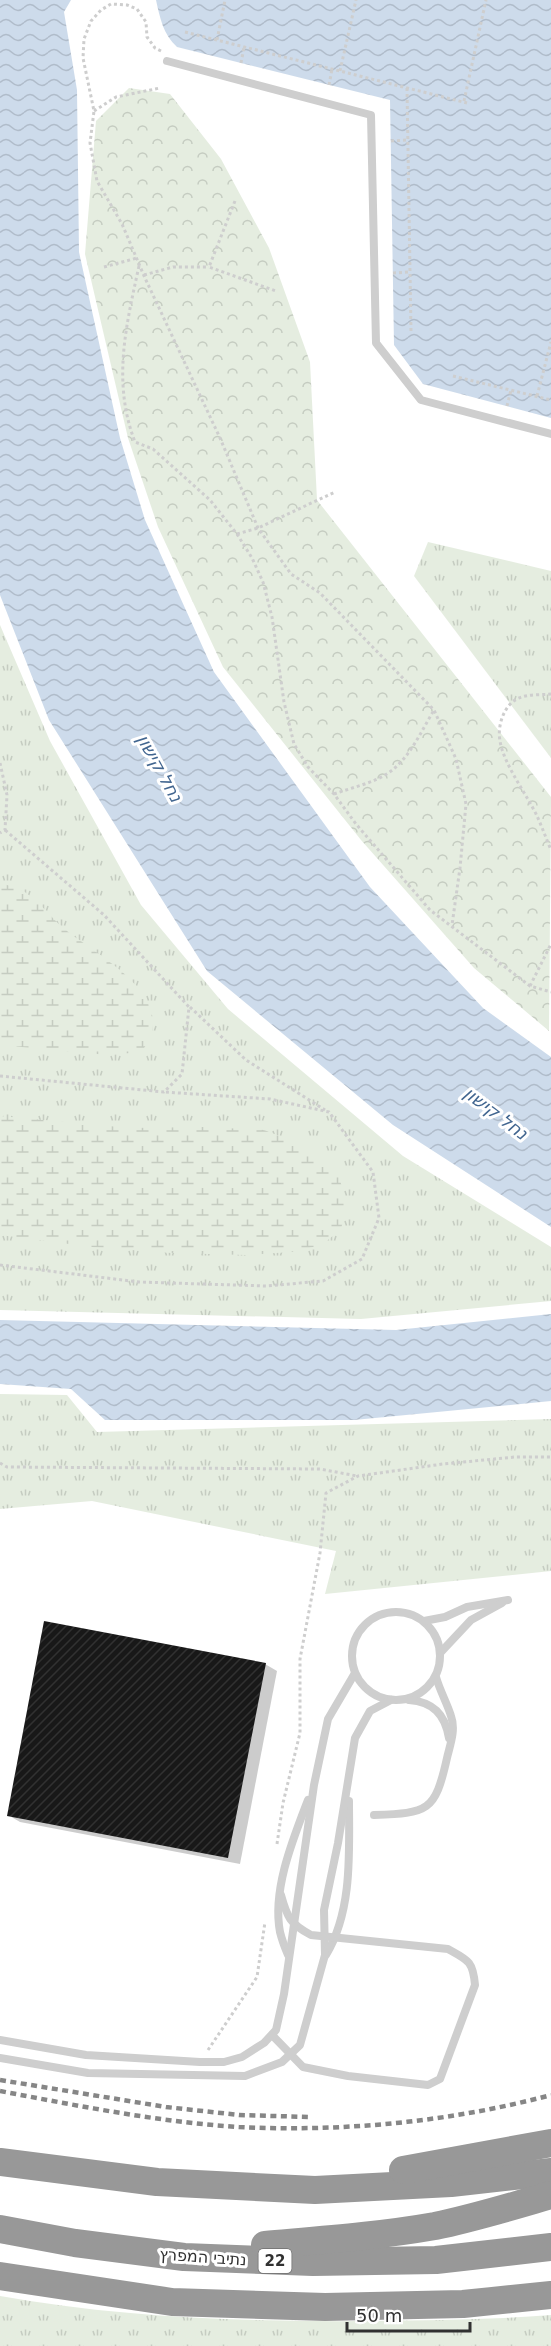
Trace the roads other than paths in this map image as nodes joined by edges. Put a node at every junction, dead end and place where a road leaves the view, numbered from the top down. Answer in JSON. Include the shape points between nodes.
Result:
{"nodes":[{"id":1,"x":166,"y":57,"type":"road end"},
{"id":2,"x":551,"y":434,"type":"edge"},
{"id":3,"x":424,"y":1621,"type":"junction"},
{"id":4,"x":441,"y":1652,"type":"junction"},
{"id":5,"x":355,"y":1673,"type":"junction"},
{"id":6,"x":436,"y":1677,"type":"junction"},
{"id":7,"x":406,"y":1699,"type":"junction"},
{"id":8,"x":391,"y":1700,"type":"junction"},
{"id":9,"x":450,"y":1744,"type":"junction"},
{"id":10,"x":350,"y":1771,"type":"junction"},
{"id":11,"x":314,"y":1785,"type":"junction"},
{"id":12,"x":374,"y":1815,"type":"dead end"},
{"id":13,"x":281,"y":1895,"type":"junction"},
{"id":14,"x":294,"y":1927,"type":"junction"},
{"id":15,"x":325,"y":1936,"type":"junction"},
{"id":16,"x":336,"y":1938,"type":"junction"},
{"id":17,"x":325,"y":1955,"type":"junction"},
{"id":18,"x":289,"y":1959,"type":"junction"},
{"id":19,"x":272,"y":2035,"type":"junction"},
{"id":20,"x":0,"y":2040,"type":"edge"},
{"id":21,"x":290,"y":2055,"type":"junction"},
{"id":22,"x":0,"y":2058,"type":"edge"},
{"id":23,"x":551,"y":2143,"type":"edge"},
{"id":24,"x":0,"y":2163,"type":"edge"},
{"id":25,"x":551,"y":2172,"type":"edge"},
{"id":26,"x":156,"y":2182,"type":"junction"},
{"id":27,"x":551,"y":2195,"type":"edge"},
{"id":28,"x":0,"y":2229,"type":"edge"},
{"id":29,"x":75,"y":2243,"type":"junction"},
{"id":30,"x":551,"y":2247,"type":"edge"},
{"id":31,"x":0,"y":2276,"type":"edge"},
{"id":32,"x":551,"y":2295,"type":"edge"}],
"edges":[{"from":1,"to":2,"type":"lane","via":[[371,115],[376,343],[421,400]]},
{"from":3,"to":4,"type":"lane","via":[[433,1630]]},
{"from":3,"to":4,"type":"lane","via":[[467,1607],[508,1600],[471,1620]]},
{"from":3,"to":5,"type":"lane","via":[[397,1611],[369,1620],[353,1644]]},
{"from":4,"to":6,"type":"lane"},
{"from":5,"to":8,"type":"lane","via":[[369,1691]]},
{"from":5,"to":11,"type":"lane","via":[[328,1719]]},
{"from":6,"to":7,"type":"lane","via":[[418,1695]]},
{"from":6,"to":9,"type":"lane","via":[[452,1717]]},
{"from":7,"to":8,"type":"lane"},
{"from":7,"to":9,"type":"lane","via":[[435,1707],[447,1727]]},
{"from":8,"to":10,"type":"lane","via":[[370,1711],[355,1738]]},
{"from":9,"to":12,"type":"lane","via":[[434,1800],[405,1814]]},
{"from":10,"to":15,"type":"lane","via":[[324,1910]]},
{"from":10,"to":16,"type":"lane","via":[[349,1860]]},
{"from":11,"to":13,"type":"lane","via":[[285,1871]]},
{"from":11,"to":14,"type":"lane"},
{"from":13,"to":14,"type":"lane","via":[[285,1913]]},
{"from":13,"to":18,"type":"lane","via":[[280,1932]]},
{"from":14,"to":15,"type":"lane"},
{"from":14,"to":18,"type":"lane"},
{"from":15,"to":16,"type":"lane"},
{"from":15,"to":17,"type":"lane"},
{"from":16,"to":17,"type":"lane"},
{"from":16,"to":21,"type":"lane","via":[[448,1949],[468,1960],[474,1970],[475,1985],[440,2079],[428,2085],[348,2076],[303,2067]]},
{"from":17,"to":21,"type":"lane","via":[[300,2045]]},
{"from":18,"to":19,"type":"lane"},
{"from":19,"to":20,"type":"lane","via":[[242,2057],[224,2062],[87,2055]]},
{"from":19,"to":21,"type":"lane"},
{"from":21,"to":22,"type":"lane","via":[[245,2076],[88,2073]]},
{"from":23,"to":26,"type":"highway","via":[[396,2171],[314,2180]]},
{"from":24,"to":26,"type":"highway"},
{"from":25,"to":26,"type":"highway","via":[[451,2183],[315,2190]]},
{"from":27,"to":29,"type":"highway","via":[[435,2226],[342,2239],[263,2246],[154,2248]]},
{"from":28,"to":29,"type":"highway","name":"נתיבי המפרץ","number":"22"},
{"from":29,"to":30,"type":"highway","name":"נתיבי המפרץ","number":"22","via":[[184,2258],[313,2262],[436,2260]]},
{"from":31,"to":32,"type":"highway","via":[[183,2302],[325,2307],[463,2304]]}]}
